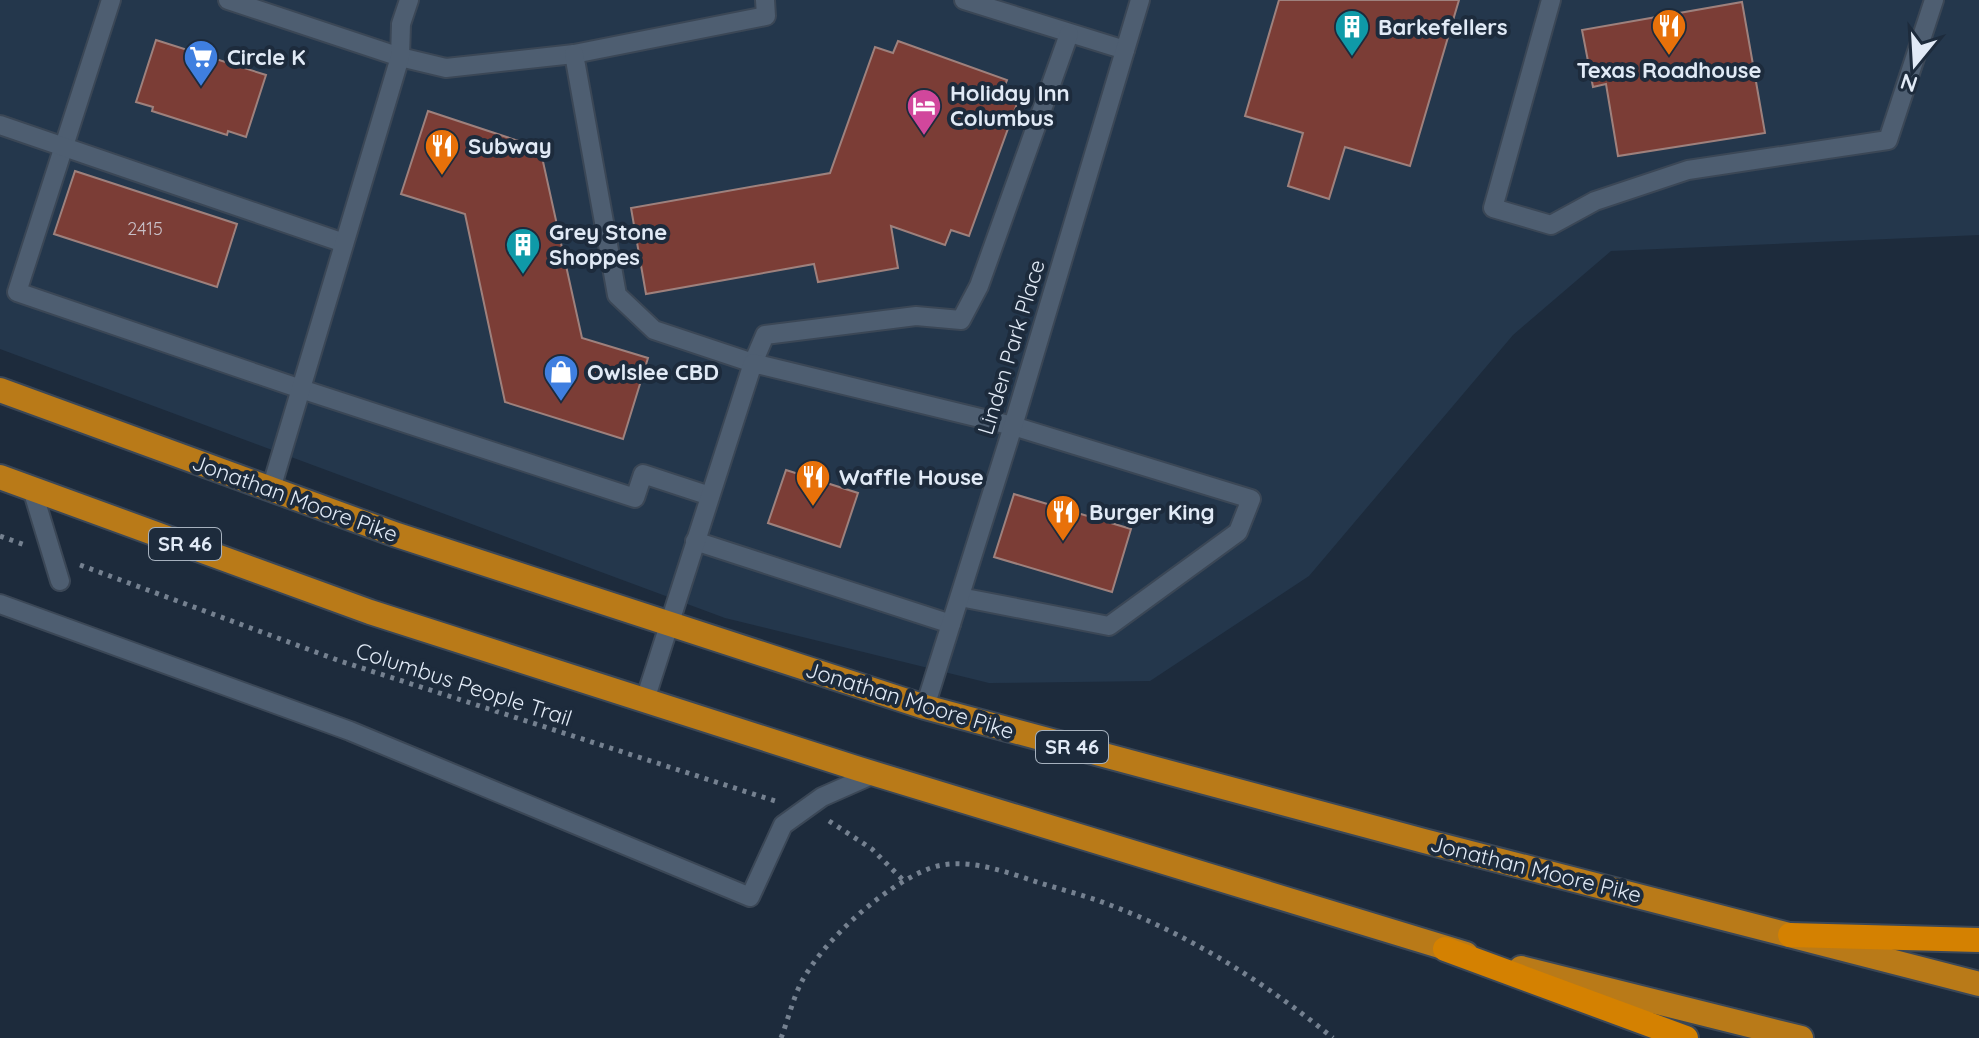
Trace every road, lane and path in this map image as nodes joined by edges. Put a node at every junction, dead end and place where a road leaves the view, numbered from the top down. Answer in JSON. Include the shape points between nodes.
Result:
{"nodes":[{"id":1,"x":111,"y":0,"type":"edge"},
{"id":2,"x":228,"y":0,"type":"edge"},
{"id":3,"x":409,"y":0,"type":"edge"},
{"id":4,"x":765,"y":0,"type":"edge"},
{"id":5,"x":964,"y":0,"type":"edge"},
{"id":6,"x":1140,"y":0,"type":"edge"},
{"id":7,"x":1551,"y":0,"type":"edge"},
{"id":8,"x":1934,"y":0,"type":"edge"},
{"id":9,"x":1069,"y":34,"type":"junction"},
{"id":10,"x":1125,"y":50,"type":"junction"},
{"id":11,"x":574,"y":54,"type":"junction"},
{"id":12,"x":400,"y":57,"type":"junction"},
{"id":13,"x":0,"y":125,"type":"edge"},
{"id":14,"x":65,"y":149,"type":"junction"},
{"id":15,"x":344,"y":243,"type":"junction"},
{"id":16,"x":753,"y":363,"type":"junction"},
{"id":17,"x":301,"y":389,"type":"junction"},
{"id":18,"x":0,"y":390,"type":"edge"},
{"id":19,"x":1013,"y":426,"type":"junction"},
{"id":20,"x":0,"y":477,"type":"edge"},
{"id":21,"x":32,"y":489,"type":"junction"},
{"id":22,"x":271,"y":489,"type":"junction"},
{"id":23,"x":710,"y":496,"type":"junction"},
{"id":24,"x":0,"y":536,"type":"edge"},
{"id":25,"x":695,"y":541,"type":"junction"},
{"id":26,"x":53,"y":555,"type":"junction"},
{"id":27,"x":60,"y":581,"type":"dead end"},
{"id":28,"x":960,"y":597,"type":"junction"},
{"id":29,"x":0,"y":604,"type":"edge"},
{"id":30,"x":669,"y":624,"type":"junction"},
{"id":31,"x":951,"y":624,"type":"junction"},
{"id":32,"x":645,"y":700,"type":"junction"},
{"id":33,"x":925,"y":707,"type":"junction"},
{"id":34,"x":874,"y":774,"type":"junction"},
{"id":35,"x":801,"y":810,"type":"junction"},
{"id":36,"x":905,"y":882,"type":"junction"},
{"id":37,"x":1790,"y":935,"type":"junction"},
{"id":38,"x":1979,"y":940,"type":"edge"},
{"id":39,"x":1445,"y":949,"type":"junction"},
{"id":40,"x":1979,"y":984,"type":"edge"},
{"id":41,"x":781,"y":1038,"type":"edge"},
{"id":42,"x":1333,"y":1038,"type":"edge"},
{"id":43,"x":1686,"y":1038,"type":"edge"},
{"id":44,"x":1801,"y":1038,"type":"edge"}],
"edges":[{"from":1,"to":14,"type":"lane"},
{"from":2,"to":12,"type":"lane"},
{"from":3,"to":12,"type":"lane","via":[[401,24]]},
{"from":4,"to":11,"type":"lane","via":[[766,16]]},
{"from":5,"to":9,"type":"lane"},
{"from":6,"to":10,"type":"lane","name":"Linden Park Place"},
{"from":7,"to":8,"type":"lane","via":[[1493,208],[1551,225],[1595,201],[1688,170],[1888,140]]},
{"from":9,"to":10,"type":"lane"},
{"from":9,"to":16,"type":"lane","via":[[979,286],[961,320],[916,316],[765,335]]},
{"from":10,"to":19,"type":"lane","name":"Linden Park Place"},
{"from":11,"to":12,"type":"lane","via":[[446,68]]},
{"from":11,"to":16,"type":"lane","via":[[617,295],[654,330]]},
{"from":12,"to":15,"type":"lane"},
{"from":13,"to":14,"type":"lane"},
{"from":14,"to":15,"type":"lane"},
{"from":14,"to":17,"type":"lane","via":[[17,292]]},
{"from":15,"to":17,"type":"lane"},
{"from":16,"to":19,"type":"lane"},
{"from":16,"to":23,"type":"lane"},
{"from":17,"to":22,"type":"lane"},
{"from":17,"to":23,"type":"lane","via":[[635,498],[643,474]]},
{"from":18,"to":22,"type":"highway","name":"Jonathan Moore Pike","number":"SR 46"},
{"from":19,"to":28,"type":"lane","name":"Linden Park Place"},
{"from":19,"to":28,"type":"lane","via":[[1251,499],[1238,532],[1109,626]]},
{"from":20,"to":21,"type":"highway","number":"SR 46"},
{"from":21,"to":26,"type":"lane"},
{"from":21,"to":32,"type":"highway","number":"SR 46","via":[[370,612]]},
{"from":22,"to":30,"type":"highway","name":"Jonathan Moore Pike","number":"SR 46"},
{"from":23,"to":25,"type":"lane"},
{"from":24,"to":26,"type":"path","name":"Columbus People Trail"},
{"from":25,"to":30,"type":"lane"},
{"from":25,"to":31,"type":"lane"},
{"from":26,"to":27,"type":"lane"},
{"from":26,"to":35,"type":"path","name":"Columbus People Trail","via":[[340,661]]},
{"from":28,"to":31,"type":"lane","name":"Linden Park Place"},
{"from":29,"to":35,"type":"lane","via":[[350,731],[750,897],[783,825]]},
{"from":30,"to":32,"type":"lane"},
{"from":30,"to":33,"type":"highway","name":"Jonathan Moore Pike","number":"SR 46"},
{"from":31,"to":33,"type":"lane","name":"Linden Park Place"},
{"from":32,"to":34,"type":"highway","number":"SR 46"},
{"from":33,"to":37,"type":"highway","name":"Jonathan Moore Pike","number":"SR 46"},
{"from":34,"to":35,"type":"lane"},
{"from":34,"to":39,"type":"highway","number":"SR 46"},
{"from":35,"to":36,"type":"path","name":"Columbus People Trail","via":[[872,849]]},
{"from":36,"to":41,"type":"path","via":[[826,946],[802,982]]},
{"from":36,"to":42,"type":"path","via":[[929,869],[959,863],[1000,870],[1110,905],[1193,944],[1288,1002]]},
{"from":37,"to":38,"type":"highway"},
{"from":37,"to":40,"type":"highway","name":"Jonathan Moore Pike","number":"SR 46"},
{"from":39,"to":43,"type":"highway"},
{"from":39,"to":44,"type":"highway","number":"SR 46"}]}
